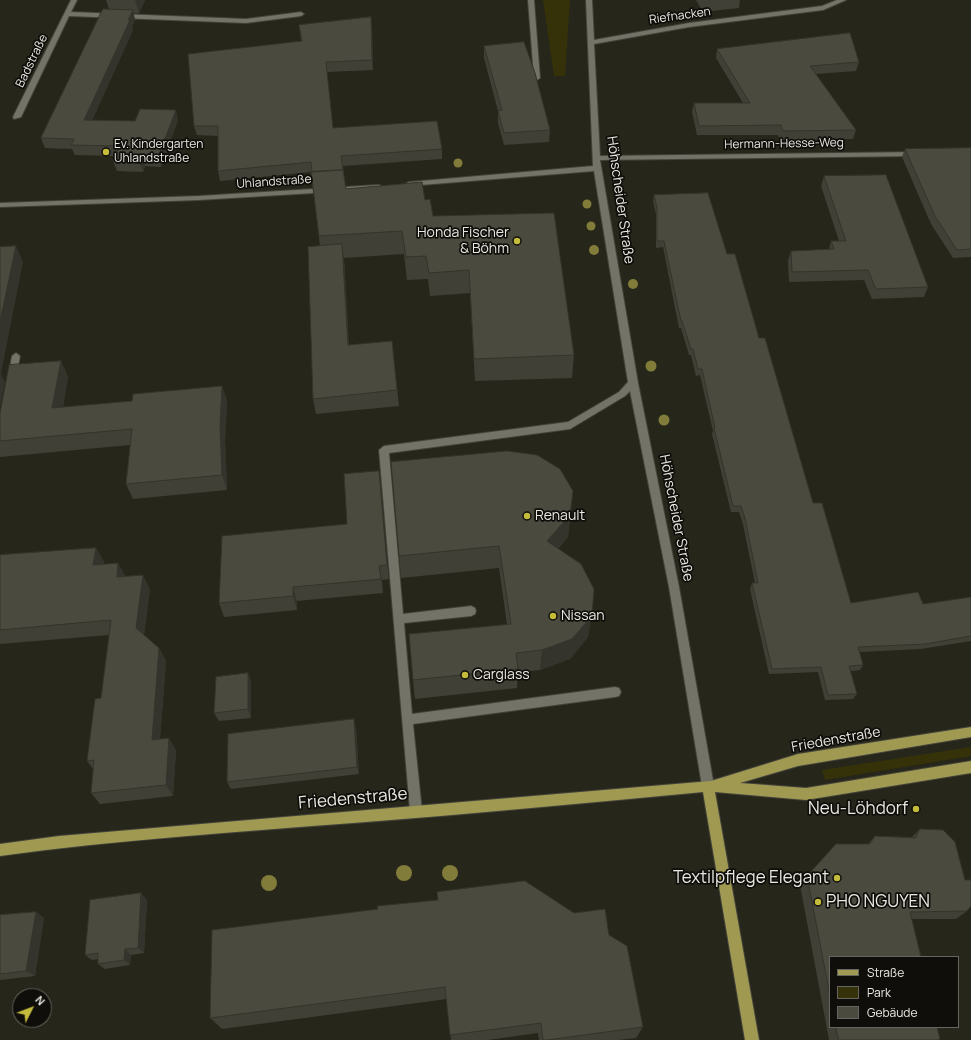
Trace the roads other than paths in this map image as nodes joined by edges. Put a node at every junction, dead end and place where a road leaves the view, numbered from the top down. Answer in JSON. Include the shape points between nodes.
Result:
{"nodes":[{"id":1,"x":74,"y":0,"type":"edge"},
{"id":2,"x":531,"y":0,"type":"edge"},
{"id":3,"x":589,"y":0,"type":"edge"},
{"id":4,"x":844,"y":0,"type":"edge"},
{"id":5,"x":67,"y":14,"type":"junction"},
{"id":6,"x":301,"y":14,"type":"dead end"},
{"id":7,"x":591,"y":43,"type":"junction"},
{"id":8,"x":537,"y":78,"type":"edge"},
{"id":9,"x":17,"y":117,"type":"dead end"},
{"id":10,"x":924,"y":154,"type":"edge"},
{"id":11,"x":597,"y":158,"type":"junction"},
{"id":12,"x":598,"y":168,"type":"junction"},
{"id":13,"x":404,"y":185,"type":"edge"},
{"id":14,"x":383,"y":186,"type":"edge"},
{"id":15,"x":0,"y":205,"type":"edge"},
{"id":16,"x":16,"y":356,"type":"dead end"},
{"id":17,"x":633,"y":383,"type":"junction"},
{"id":18,"x":10,"y":387,"type":"edge"},
{"id":19,"x":471,"y":611,"type":"dead end"},
{"id":20,"x":400,"y":619,"type":"junction"},
{"id":21,"x":615,"y":692,"type":"dead end"},
{"id":22,"x":408,"y":720,"type":"junction"},
{"id":23,"x":971,"y":732,"type":"edge"},
{"id":24,"x":971,"y":767,"type":"edge"},
{"id":25,"x":708,"y":786,"type":"junction"},
{"id":26,"x":416,"y":811,"type":"junction"},
{"id":27,"x":0,"y":850,"type":"edge"},
{"id":28,"x":752,"y":1040,"type":"edge"}],
"edges":[{"from":1,"to":5,"type":"street","name":"Badstraße"},
{"from":2,"to":8,"type":"street"},
{"from":3,"to":7,"type":"street","name":"Höhscheider Straße"},
{"from":4,"to":7,"type":"street","name":"Riefnacken","via":[[823,8],[689,25]]},
{"from":5,"to":6,"type":"street","via":[[246,21]]},
{"from":5,"to":9,"type":"street","name":"Badstraße"},
{"from":7,"to":11,"type":"street","name":"Höhscheider Straße"},
{"from":10,"to":11,"type":"street","name":"Hermann-Hesse-Weg"},
{"from":11,"to":12,"type":"street","name":"Höhscheider Straße"},
{"from":12,"to":13,"type":"street"},
{"from":12,"to":17,"type":"street","name":"Höhscheider Straße"},
{"from":14,"to":15,"type":"street","name":"Uhlandstraße","via":[[199,198]]},
{"from":16,"to":18,"type":"street"},
{"from":17,"to":20,"type":"street","via":[[622,394],[570,424],[384,450]]},
{"from":17,"to":25,"type":"street","name":"Höhscheider Straße","via":[[674,588]]},
{"from":19,"to":20,"type":"street"},
{"from":20,"to":22,"type":"street"},
{"from":21,"to":22,"type":"street"},
{"from":22,"to":26,"type":"street"},
{"from":23,"to":25,"type":"main road","name":"Friedenstraße","via":[[798,760]]},
{"from":24,"to":25,"type":"main road","name":"Friedenstraße","via":[[806,794]]},
{"from":25,"to":26,"type":"main road","name":"Friedenstraße"},
{"from":25,"to":28,"type":"main road","name":"Höhscheider Straße"},
{"from":26,"to":27,"type":"main road","name":"Friedenstraße","via":[[198,828]]}]}
